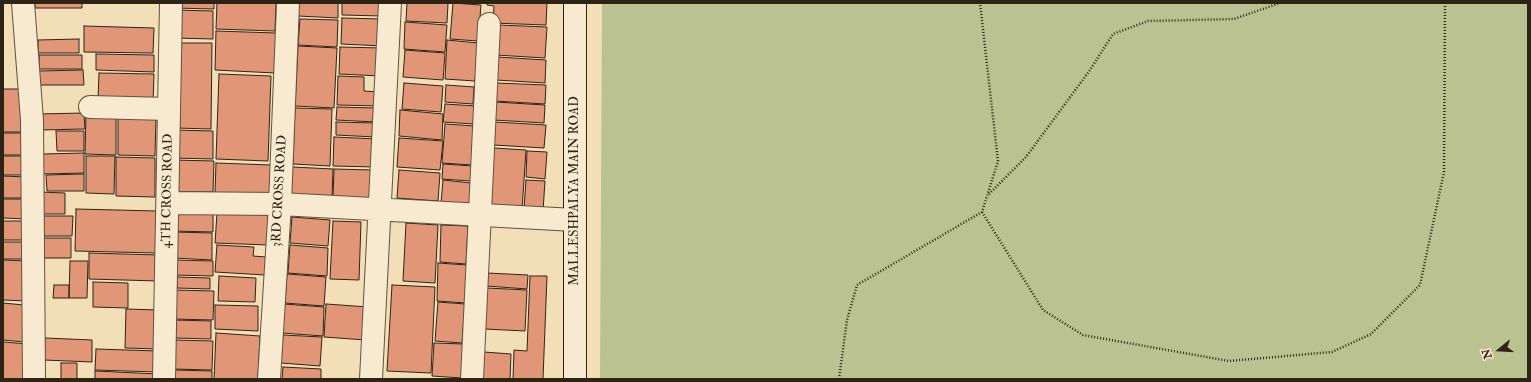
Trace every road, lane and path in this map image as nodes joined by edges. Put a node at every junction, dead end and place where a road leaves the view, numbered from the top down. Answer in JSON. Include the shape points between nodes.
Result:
{"nodes":[{"id":1,"x":23,"y":3,"type":"edge"},
{"id":2,"x":171,"y":3,"type":"edge"},
{"id":3,"x":288,"y":3,"type":"edge"},
{"id":4,"x":390,"y":3,"type":"edge"},
{"id":5,"x":575,"y":3,"type":"edge"},
{"id":6,"x":980,"y":3,"type":"edge"},
{"id":7,"x":1280,"y":3,"type":"edge"},
{"id":8,"x":1445,"y":3,"type":"edge"},
{"id":9,"x":489,"y":24,"type":"dead end"},
{"id":10,"x":90,"y":108,"type":"dead end"},
{"id":11,"x":169,"y":109,"type":"junction"},
{"id":12,"x":988,"y":195,"type":"junction"},
{"id":13,"x":168,"y":203,"type":"junction"},
{"id":14,"x":280,"y":204,"type":"junction"},
{"id":15,"x":380,"y":210,"type":"junction"},
{"id":16,"x":982,"y":212,"type":"junction"},
{"id":17,"x":480,"y":215,"type":"junction"},
{"id":18,"x":575,"y":220,"type":"junction"},
{"id":19,"x":34,"y":379,"type":"edge"},
{"id":20,"x":164,"y":379,"type":"edge"},
{"id":21,"x":269,"y":379,"type":"edge"},
{"id":22,"x":371,"y":379,"type":"edge"},
{"id":23,"x":472,"y":379,"type":"edge"},
{"id":24,"x":576,"y":379,"type":"edge"},
{"id":25,"x":839,"y":379,"type":"edge"}],
"edges":[{"from":1,"to":19,"type":"street","via":[[32,120]]},
{"from":2,"to":11,"type":"street","name":"4TH CROSS ROAD"},
{"from":3,"to":14,"type":"street","name":"3RD CROSS ROAD"},
{"from":4,"to":15,"type":"street"},
{"from":5,"to":18,"type":"street","name":"MALLESHPALYA MAIN ROAD"},
{"from":6,"to":12,"type":"path","via":[[998,161]]},
{"from":7,"to":12,"type":"path","via":[[1234,19],[1148,21],[1113,34],[1090,70],[1026,157]]},
{"from":8,"to":16,"type":"path","via":[[1444,172],[1420,285],[1371,334],[1332,352],[1229,361],[1083,335],[1042,310]]},
{"from":9,"to":17,"type":"street"},
{"from":10,"to":11,"type":"street"},
{"from":11,"to":13,"type":"street","name":"4TH CROSS ROAD"},
{"from":12,"to":16,"type":"path"},
{"from":13,"to":14,"type":"street"},
{"from":13,"to":20,"type":"street","name":"4TH CROSS ROAD"},
{"from":14,"to":15,"type":"street"},
{"from":14,"to":21,"type":"street","name":"3RD CROSS ROAD"},
{"from":15,"to":17,"type":"street"},
{"from":15,"to":22,"type":"street"},
{"from":16,"to":25,"type":"path","via":[[857,285],[846,320]]},
{"from":17,"to":18,"type":"street"},
{"from":17,"to":23,"type":"street"},
{"from":18,"to":24,"type":"street","name":"MALLESHPALYA MAIN ROAD"}]}
